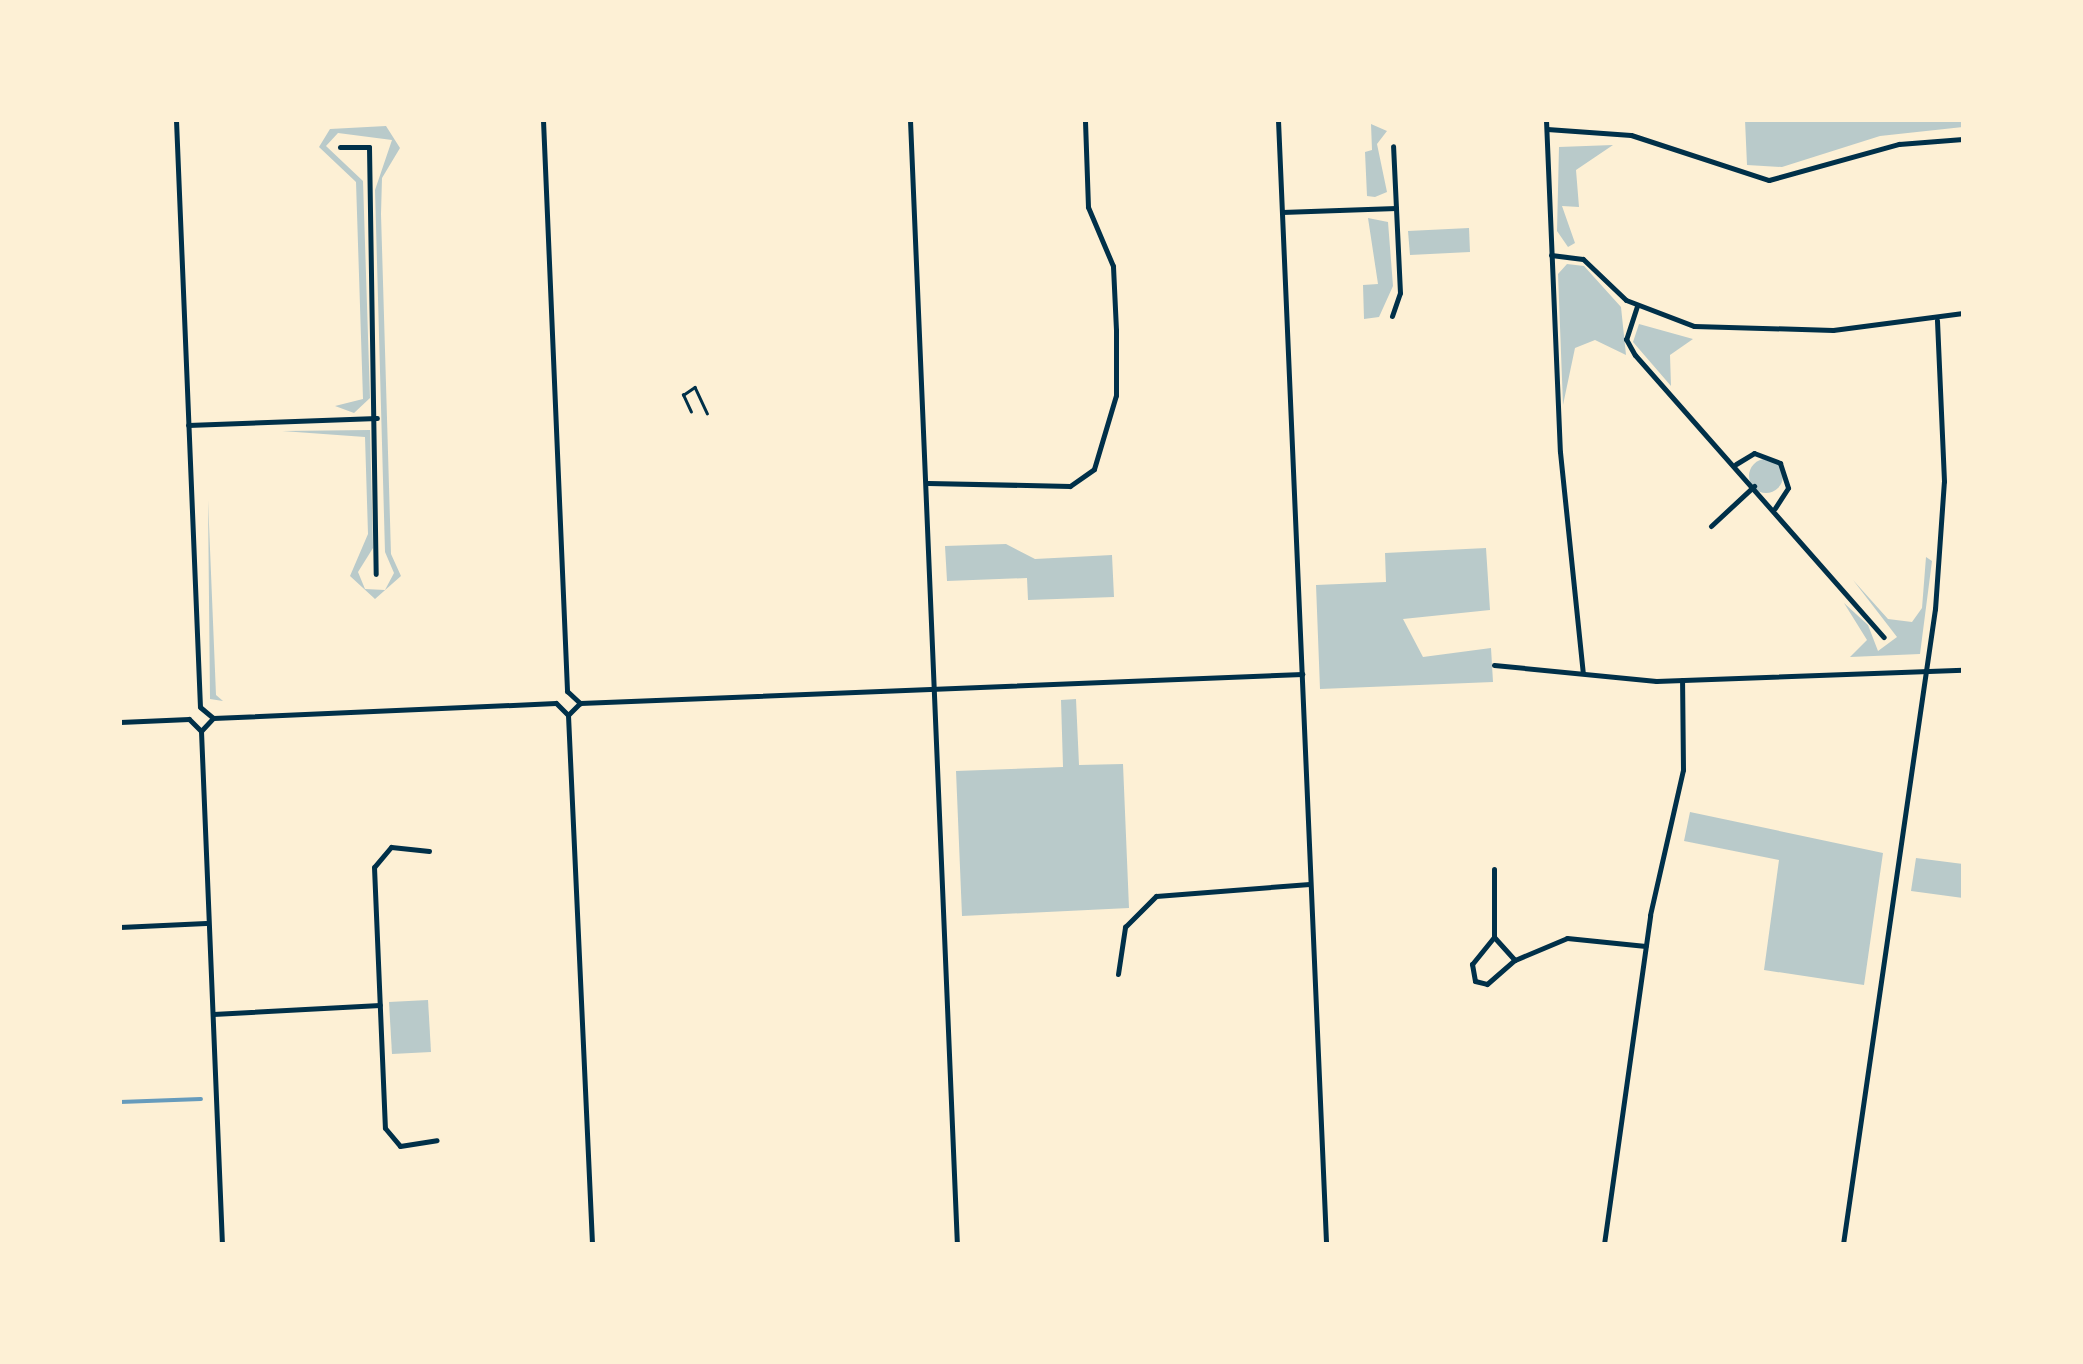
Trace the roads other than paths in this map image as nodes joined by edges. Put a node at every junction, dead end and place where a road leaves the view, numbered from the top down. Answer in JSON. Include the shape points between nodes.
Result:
{"nodes":[{"id":1,"x":176,"y":120,"type":"edge"},
{"id":2,"x":544,"y":120,"type":"edge"},
{"id":3,"x":910,"y":120,"type":"edge"},
{"id":4,"x":1085,"y":120,"type":"edge"},
{"id":5,"x":1278,"y":120,"type":"edge"},
{"id":6,"x":1546,"y":120,"type":"edge"},
{"id":7,"x":1546,"y":129,"type":"junction"},
{"id":8,"x":1963,"y":139,"type":"edge"},
{"id":9,"x":1393,"y":146,"type":"dead end"},
{"id":10,"x":340,"y":148,"type":"dead end"},
{"id":11,"x":1396,"y":208,"type":"junction"},
{"id":12,"x":1282,"y":212,"type":"junction"},
{"id":13,"x":1551,"y":256,"type":"junction"},
{"id":14,"x":1637,"y":306,"type":"junction"},
{"id":15,"x":1963,"y":313,"type":"edge"},
{"id":16,"x":1392,"y":316,"type":"dead end"},
{"id":17,"x":1937,"y":320,"type":"junction"},
{"id":18,"x":377,"y":418,"type":"junction"},
{"id":19,"x":188,"y":425,"type":"junction"},
{"id":20,"x":1735,"y":465,"type":"junction"},
{"id":21,"x":926,"y":483,"type":"junction"},
{"id":22,"x":1754,"y":486,"type":"junction"},
{"id":23,"x":1775,"y":508,"type":"junction"},
{"id":24,"x":1711,"y":526,"type":"dead end"},
{"id":25,"x":376,"y":574,"type":"dead end"},
{"id":26,"x":1884,"y":637,"type":"dead end"},
{"id":27,"x":1494,"y":665,"type":"dead end"},
{"id":28,"x":1963,"y":670,"type":"edge"},
{"id":29,"x":1927,"y":671,"type":"junction"},
{"id":30,"x":1584,"y":673,"type":"junction"},
{"id":31,"x":1302,"y":674,"type":"junction"},
{"id":32,"x":1682,"y":680,"type":"junction"},
{"id":33,"x":935,"y":688,"type":"junction"},
{"id":34,"x":566,"y":691,"type":"junction"},
{"id":35,"x":580,"y":703,"type":"junction"},
{"id":36,"x":556,"y":704,"type":"junction"},
{"id":37,"x":200,"y":707,"type":"junction"},
{"id":38,"x":568,"y":715,"type":"junction"},
{"id":39,"x":213,"y":718,"type":"junction"},
{"id":40,"x":189,"y":719,"type":"junction"},
{"id":41,"x":120,"y":722,"type":"edge"},
{"id":42,"x":201,"y":731,"type":"junction"},
{"id":43,"x":429,"y":851,"type":"dead end"},
{"id":44,"x":1494,"y":869,"type":"dead end"},
{"id":45,"x":1310,"y":884,"type":"junction"},
{"id":46,"x":206,"y":922,"type":"junction"},
{"id":47,"x":120,"y":927,"type":"edge"},
{"id":48,"x":1494,"y":937,"type":"junction"},
{"id":49,"x":1646,"y":946,"type":"junction"},
{"id":50,"x":1516,"y":960,"type":"junction"},
{"id":51,"x":1118,"y":974,"type":"dead end"},
{"id":52,"x":380,"y":1005,"type":"junction"},
{"id":53,"x":212,"y":1014,"type":"junction"},
{"id":54,"x":390,"y":1139,"type":"junction"},
{"id":55,"x":438,"y":1140,"type":"dead end"},
{"id":56,"x":382,"y":1144,"type":"dead end"},
{"id":57,"x":222,"y":1244,"type":"edge"},
{"id":58,"x":592,"y":1244,"type":"edge"},
{"id":59,"x":957,"y":1244,"type":"edge"},
{"id":60,"x":1326,"y":1244,"type":"edge"},
{"id":61,"x":1604,"y":1244,"type":"edge"},
{"id":62,"x":1842,"y":1244,"type":"edge"}],
"edges":[{"from":1,"to":19,"type":"street"},
{"from":2,"to":34,"type":"street"},
{"from":3,"to":21,"type":"street"},
{"from":4,"to":21,"type":"street","via":[[1088,207],[1112,258],[1116,330],[1115,402],[1094,469],[1070,486]]},
{"from":5,"to":12,"type":"street"},
{"from":6,"to":7,"type":"street"},
{"from":7,"to":8,"type":"street","via":[[1632,136],[1722,172],[1769,180],[1899,144]]},
{"from":7,"to":13,"type":"street"},
{"from":9,"to":11,"type":"street"},
{"from":10,"to":18,"type":"street","via":[[368,147]]},
{"from":11,"to":12,"type":"street"},
{"from":11,"to":16,"type":"street"},
{"from":12,"to":31,"type":"street"},
{"from":13,"to":14,"type":"street","via":[[1583,258]]},
{"from":13,"to":30,"type":"street","via":[[1564,514]]},
{"from":14,"to":17,"type":"street","via":[[1679,323],[1750,330]]},
{"from":14,"to":20,"type":"street","via":[[1629,347]]},
{"from":15,"to":17,"type":"street"},
{"from":17,"to":29,"type":"street","via":[[1944,481]]},
{"from":18,"to":19,"type":"street"},
{"from":18,"to":25,"type":"street"},
{"from":19,"to":37,"type":"street"},
{"from":20,"to":22,"type":"street"},
{"from":20,"to":23,"type":"street","via":[[1754,453],[1780,463],[1788,482]]},
{"from":21,"to":33,"type":"street"},
{"from":22,"to":23,"type":"street"},
{"from":22,"to":24,"type":"street"},
{"from":23,"to":26,"type":"street"},
{"from":27,"to":30,"type":"street"},
{"from":28,"to":29,"type":"street"},
{"from":29,"to":32,"type":"street"},
{"from":29,"to":62,"type":"street"},
{"from":30,"to":32,"type":"street"},
{"from":31,"to":33,"type":"street"},
{"from":31,"to":45,"type":"street"},
{"from":32,"to":49,"type":"street","via":[[1683,770]]},
{"from":33,"to":35,"type":"street"},
{"from":33,"to":59,"type":"street"},
{"from":34,"to":35,"type":"street"},
{"from":34,"to":36,"type":"street"},
{"from":35,"to":38,"type":"street"},
{"from":36,"to":38,"type":"street"},
{"from":36,"to":39,"type":"street"},
{"from":37,"to":39,"type":"street"},
{"from":37,"to":40,"type":"street"},
{"from":38,"to":58,"type":"street"},
{"from":39,"to":42,"type":"street"},
{"from":40,"to":41,"type":"street"},
{"from":40,"to":42,"type":"street"},
{"from":42,"to":46,"type":"street"},
{"from":43,"to":52,"type":"street","via":[[373,853]]},
{"from":44,"to":48,"type":"street"},
{"from":45,"to":51,"type":"street","via":[[1156,896],[1125,927]]},
{"from":45,"to":60,"type":"street"},
{"from":46,"to":47,"type":"street"},
{"from":46,"to":53,"type":"street"},
{"from":48,"to":50,"type":"street"},
{"from":48,"to":50,"type":"street","via":[[1472,964],[1474,981],[1487,984]]},
{"from":49,"to":50,"type":"street","via":[[1567,938]]},
{"from":49,"to":61,"type":"street"},
{"from":52,"to":53,"type":"street"},
{"from":52,"to":54,"type":"street"},
{"from":53,"to":57,"type":"street"},
{"from":54,"to":55,"type":"street","via":[[408,1146]]},
{"from":54,"to":56,"type":"street"}]}
